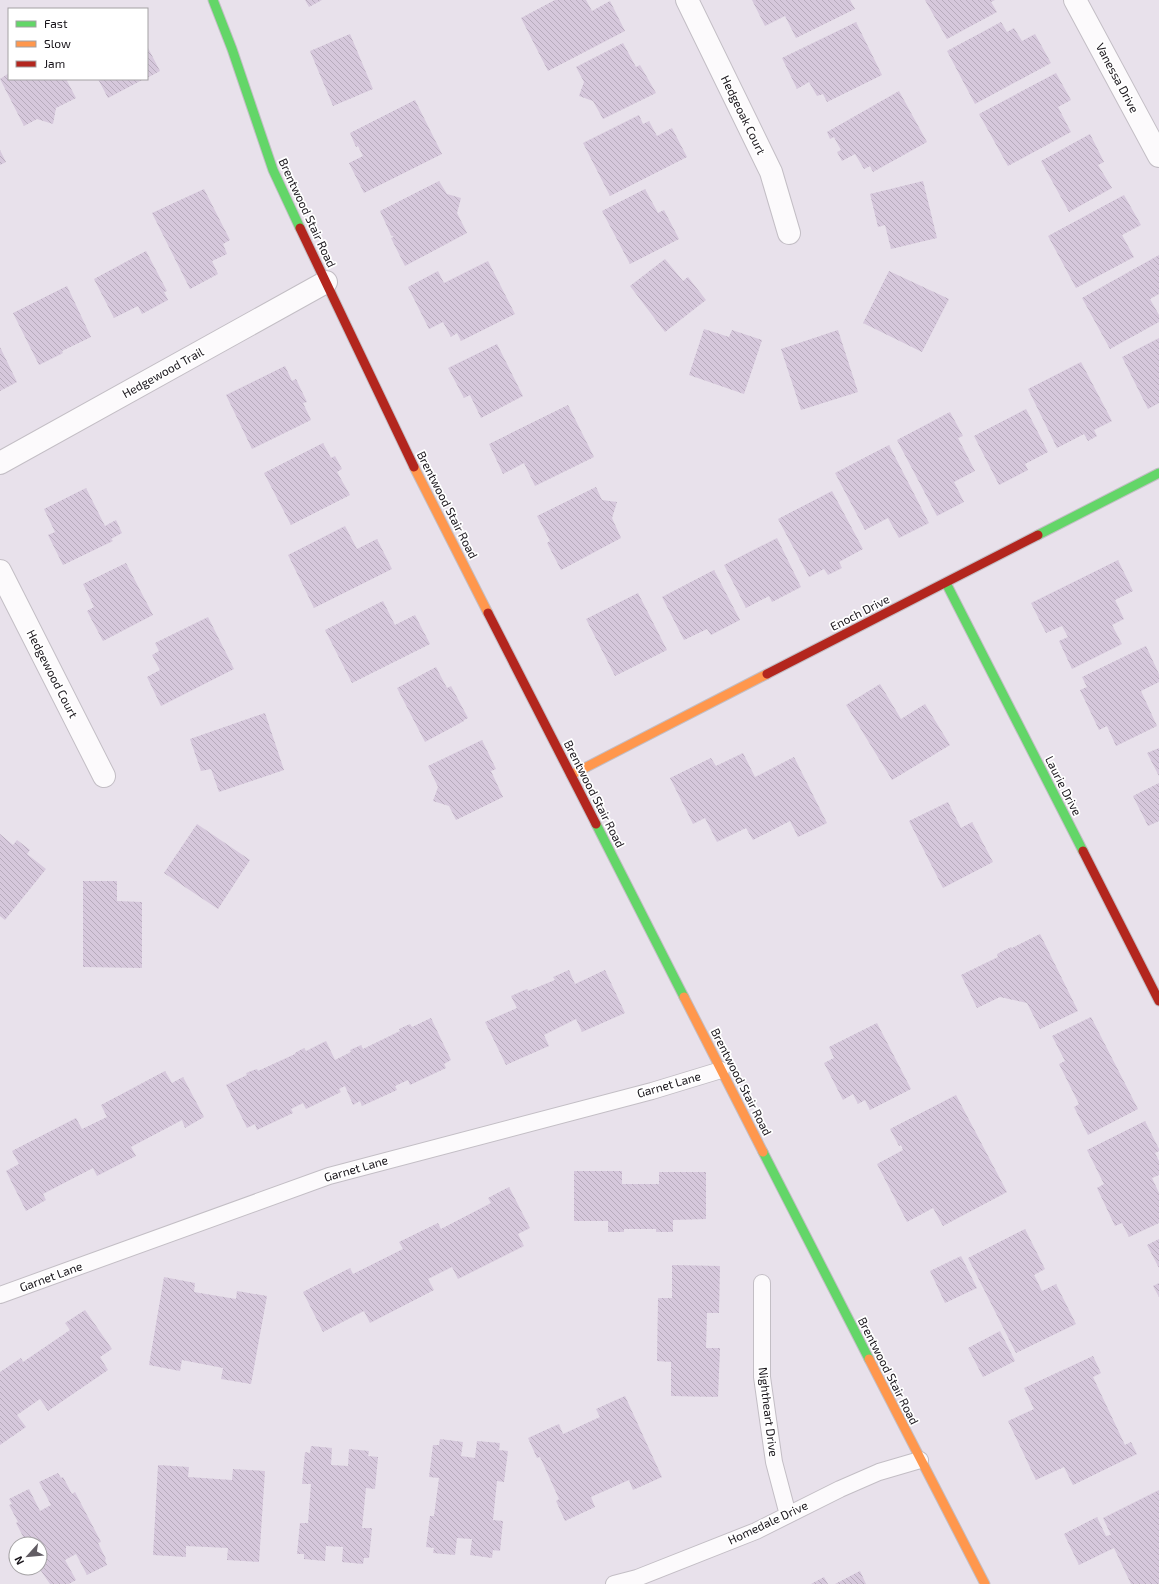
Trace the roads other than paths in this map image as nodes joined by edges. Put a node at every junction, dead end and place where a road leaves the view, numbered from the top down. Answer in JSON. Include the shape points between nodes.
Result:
{"nodes":[{"id":1,"x":213,"y":0,"type":"edge"},
{"id":2,"x":687,"y":0,"type":"edge"},
{"id":3,"x":1075,"y":0,"type":"edge"},
{"id":4,"x":1159,"y":156,"type":"edge"},
{"id":5,"x":789,"y":233,"type":"dead end"},
{"id":6,"x":326,"y":282,"type":"junction"},
{"id":7,"x":0,"y":463,"type":"edge"},
{"id":8,"x":1159,"y":473,"type":"edge"},
{"id":9,"x":0,"y":571,"type":"edge"},
{"id":10,"x":946,"y":582,"type":"junction"},
{"id":11,"x":571,"y":775,"type":"junction"},
{"id":12,"x":104,"y":776,"type":"dead end"},
{"id":13,"x":1159,"y":1001,"type":"edge"},
{"id":14,"x":721,"y":1070,"type":"junction"},
{"id":15,"x":762,"y":1283,"type":"dead end"},
{"id":16,"x":0,"y":1295,"type":"edge"},
{"id":17,"x":920,"y":1460,"type":"junction"},
{"id":18,"x":788,"y":1514,"type":"junction"},
{"id":19,"x":614,"y":1584,"type":"edge"},
{"id":20,"x":985,"y":1584,"type":"edge"}],
"edges":[{"from":1,"to":6,"type":"main road","name":"Brentwood Stair Road","via":[[273,170]]},
{"from":2,"to":5,"type":"street","name":"Hedgeoak Court","via":[[771,172]]},
{"from":3,"to":4,"type":"street","name":"Vanessa Drive"},
{"from":6,"to":7,"type":"street","name":"Hedgewood Trail"},
{"from":6,"to":11,"type":"main road","name":"Brentwood Stair Road","via":[[408,455]]},
{"from":8,"to":10,"type":"main road","name":"Enoch Drive"},
{"from":9,"to":12,"type":"street","name":"Hedgewood Court"},
{"from":10,"to":11,"type":"main road","name":"Enoch Drive"},
{"from":10,"to":13,"type":"main road","name":"Laurie Drive"},
{"from":11,"to":14,"type":"main road","name":"Brentwood Stair Road"},
{"from":14,"to":16,"type":"lane","name":"Garnet Lane","via":[[652,1091],[329,1176]]},
{"from":14,"to":17,"type":"main road","name":"Brentwood Stair Road"},
{"from":15,"to":18,"type":"lane","name":"Nightheart Drive","via":[[762,1377],[774,1462]]},
{"from":17,"to":18,"type":"lane","name":"Homedale Drive","via":[[879,1472]]},
{"from":17,"to":20,"type":"main road","name":"Brentwood Stair Road"},
{"from":18,"to":19,"type":"lane","name":"Homedale Drive","via":[[756,1531],[637,1578]]}]}
